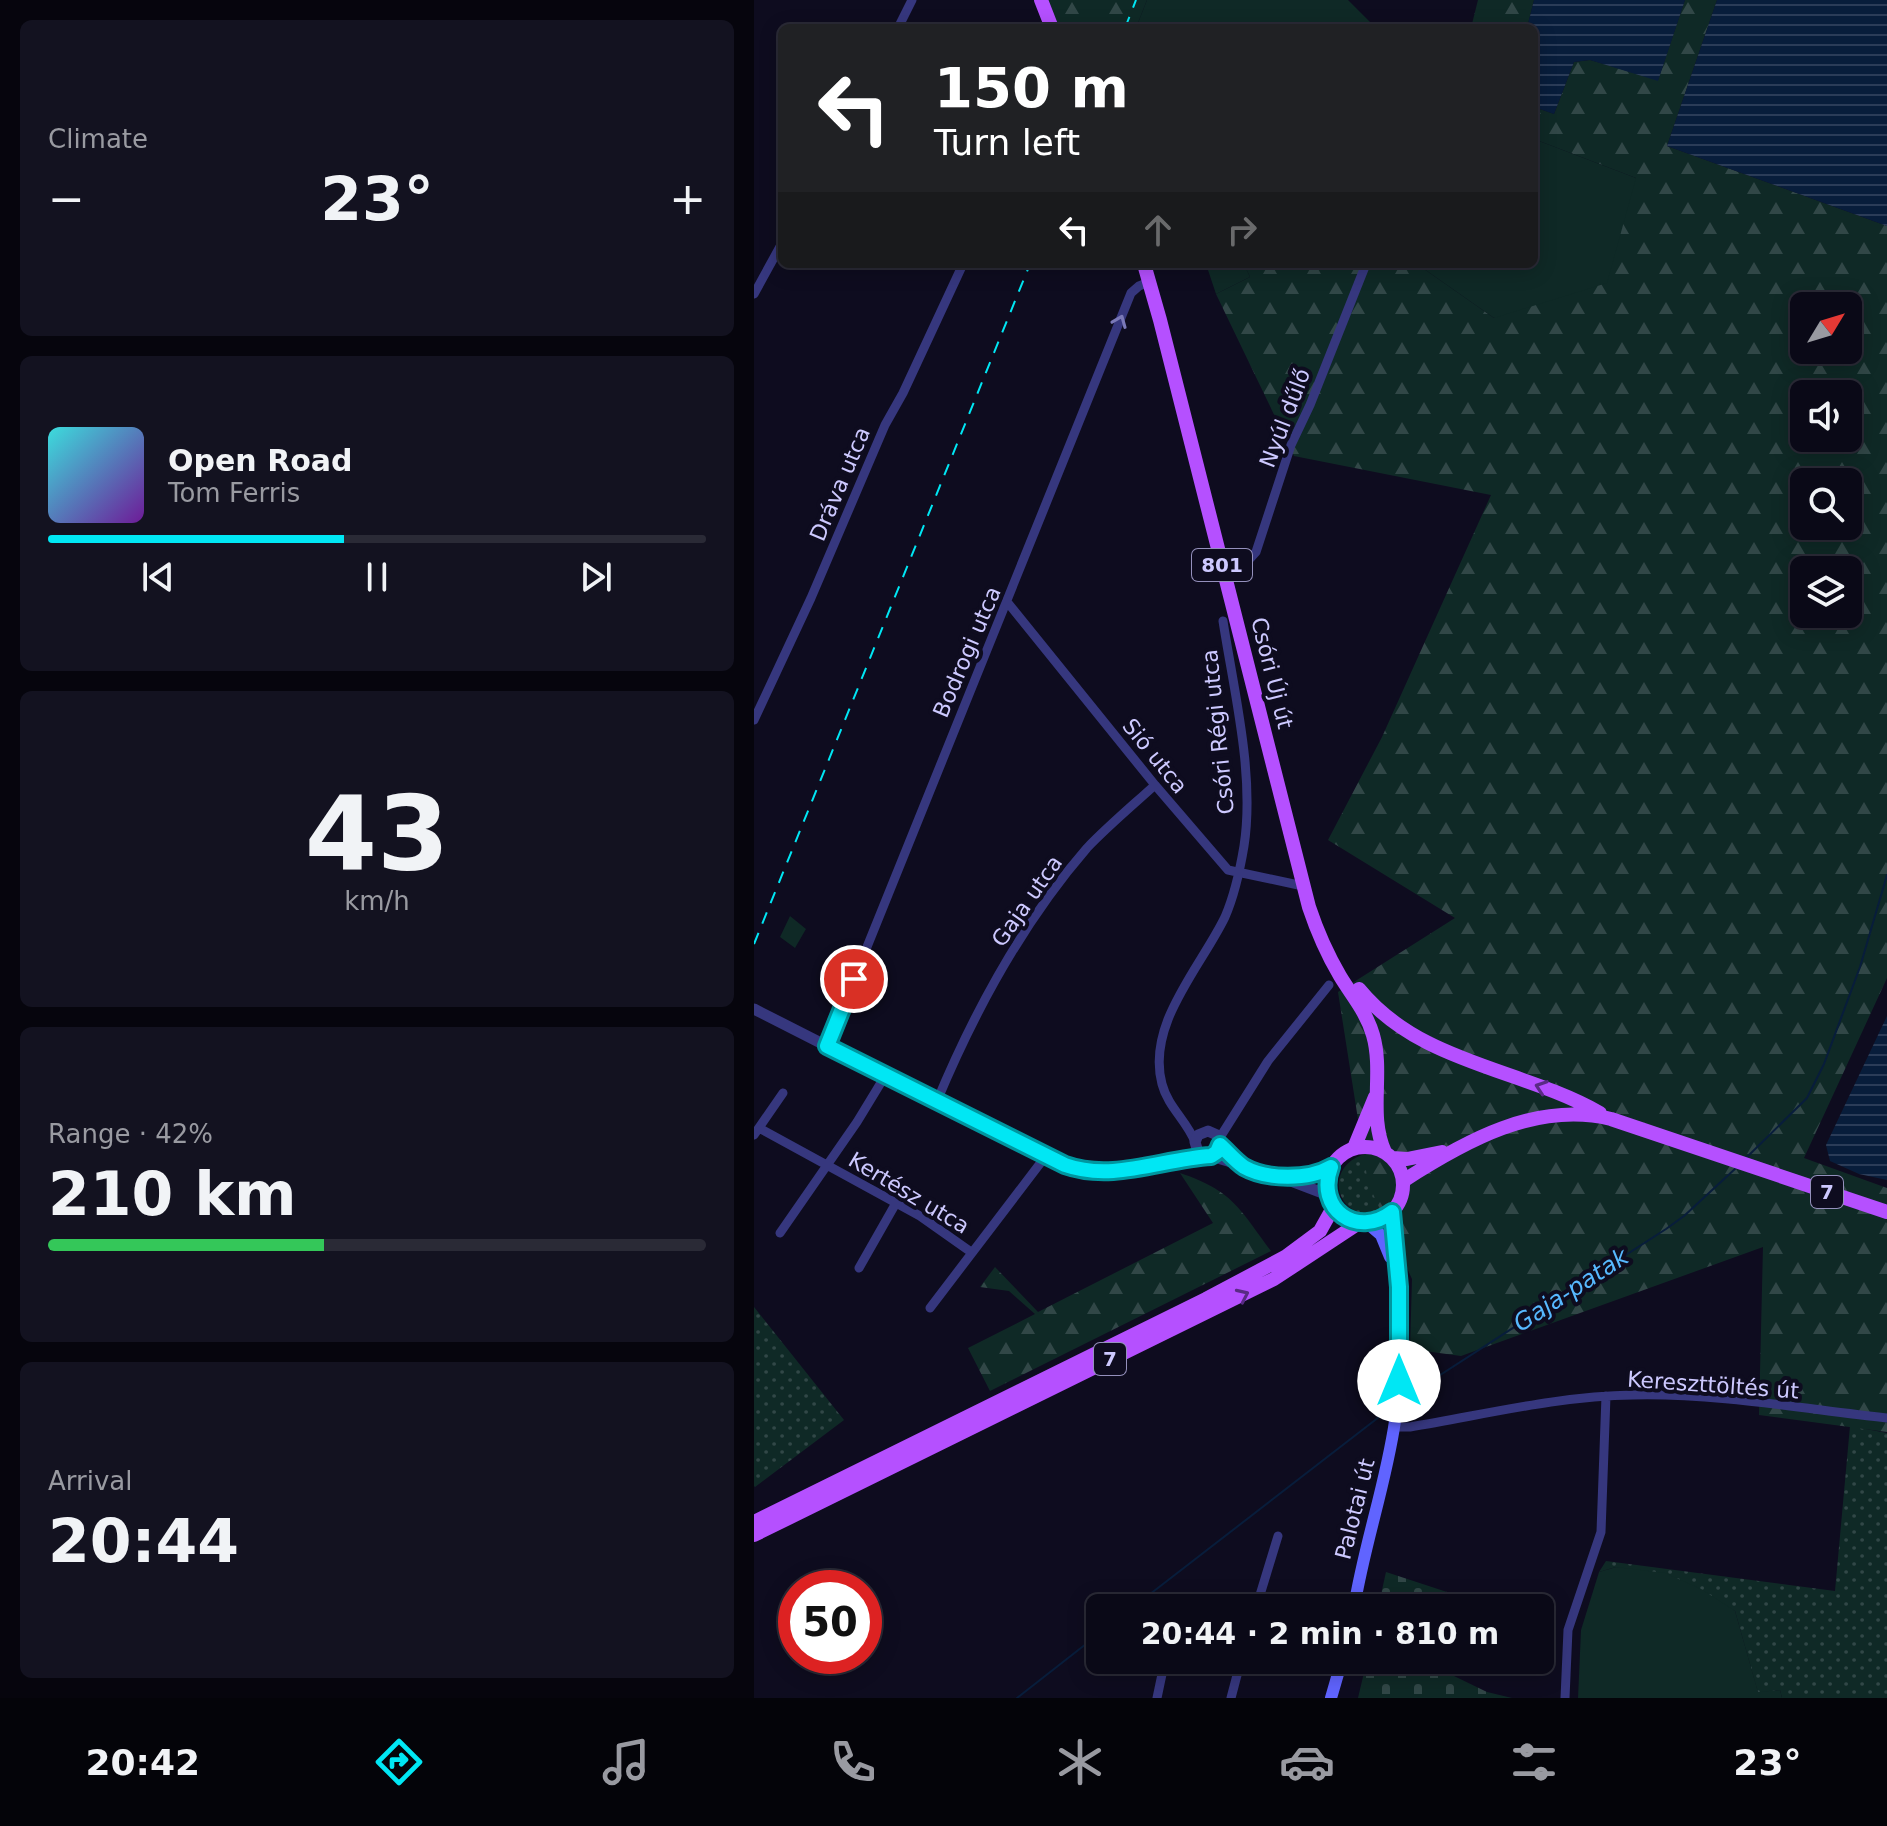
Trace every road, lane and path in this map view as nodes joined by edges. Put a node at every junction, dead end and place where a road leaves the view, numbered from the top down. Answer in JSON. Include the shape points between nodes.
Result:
{"nodes":[{"id":1,"x":912,"y":0,"type":"edge"},
{"id":2,"x":1041,"y":0,"type":"edge"},
{"id":3,"x":900,"y":24,"type":"edge"},
{"id":4,"x":1050,"y":24,"type":"edge"},
{"id":5,"x":778,"y":250,"type":"edge"},
{"id":6,"x":961,"y":268,"type":"edge"},
{"id":7,"x":1145,"y":268,"type":"edge"},
{"id":8,"x":1364,"y":268,"type":"edge"},
{"id":9,"x":1149,"y":282,"type":"junction"},
{"id":10,"x":754,"y":294,"type":"edge"},
{"id":11,"x":1223,"y":568,"type":"junction"},
{"id":12,"x":1008,"y":603,"type":"junction"},
{"id":13,"x":1223,"y":621,"type":"dead end"},
{"id":14,"x":754,"y":720,"type":"edge"},
{"id":15,"x":1155,"y":785,"type":"junction"},
{"id":16,"x":1238,"y":874,"type":"junction"},
{"id":17,"x":1303,"y":886,"type":"junction"},
{"id":18,"x":1326,"y":951,"type":"junction"},
{"id":19,"x":1329,"y":985,"type":"dead end"},
{"id":20,"x":754,"y":1009,"type":"edge"},
{"id":21,"x":827,"y":1046,"type":"junction"},
{"id":22,"x":885,"y":1076,"type":"junction"},
{"id":23,"x":1378,"y":1089,"type":"junction"},
{"id":24,"x":783,"y":1093,"type":"dead end"},
{"id":25,"x":937,"y":1101,"type":"junction"},
{"id":26,"x":1172,"y":1106,"type":"junction"},
{"id":27,"x":1611,"y":1119,"type":"junction"},
{"id":28,"x":756,"y":1132,"type":"edge"},
{"id":29,"x":1214,"y":1137,"type":"junction"},
{"id":30,"x":1195,"y":1144,"type":"junction"},
{"id":31,"x":1354,"y":1148,"type":"junction"},
{"id":32,"x":1454,"y":1149,"type":"junction"},
{"id":33,"x":1388,"y":1155,"type":"junction"},
{"id":34,"x":1209,"y":1156,"type":"junction"},
{"id":35,"x":1045,"y":1157,"type":"junction"},
{"id":36,"x":1175,"y":1161,"type":"junction"},
{"id":37,"x":828,"y":1165,"type":"junction"},
{"id":38,"x":1241,"y":1165,"type":"junction"},
{"id":39,"x":1331,"y":1167,"type":"junction"},
{"id":40,"x":1278,"y":1176,"type":"junction"},
{"id":41,"x":1403,"y":1181,"type":"junction"},
{"id":42,"x":1331,"y":1201,"type":"junction"},
{"id":43,"x":896,"y":1203,"type":"junction"},
{"id":44,"x":1392,"y":1212,"type":"junction"},
{"id":45,"x":1887,"y":1212,"type":"edge"},
{"id":46,"x":1363,"y":1223,"type":"junction"},
{"id":47,"x":780,"y":1233,"type":"dead end"},
{"id":48,"x":971,"y":1252,"type":"junction"},
{"id":49,"x":1286,"y":1264,"type":"junction"},
{"id":50,"x":859,"y":1268,"type":"dead end"},
{"id":51,"x":1399,"y":1287,"type":"junction"},
{"id":52,"x":930,"y":1308,"type":"dead end"},
{"id":53,"x":1606,"y":1396,"type":"junction"},
{"id":54,"x":1887,"y":1418,"type":"edge"},
{"id":55,"x":1395,"y":1423,"type":"junction"},
{"id":56,"x":754,"y":1522,"type":"edge"},
{"id":57,"x":754,"y":1535,"type":"edge"},
{"id":58,"x":1278,"y":1536,"type":"dead end"},
{"id":59,"x":1260,"y":1594,"type":"edge"},
{"id":60,"x":1357,"y":1594,"type":"edge"},
{"id":61,"x":1162,"y":1674,"type":"edge"},
{"id":62,"x":1237,"y":1674,"type":"edge"},
{"id":63,"x":1338,"y":1674,"type":"edge"},
{"id":64,"x":1157,"y":1698,"type":"edge"},
{"id":65,"x":1231,"y":1698,"type":"edge"},
{"id":66,"x":1331,"y":1698,"type":"edge"},
{"id":67,"x":1565,"y":1698,"type":"edge"}],
"edges":[{"from":1,"to":3,"type":"street"},
{"from":2,"to":4,"type":"main road"},
{"from":5,"to":10,"type":"street"},
{"from":6,"to":14,"type":"street","name":"Dráva utca"},
{"from":7,"to":9,"type":"main road","name":"Csóri Új út","number":"801"},
{"from":8,"to":11,"type":"street","name":"Nyúl dűlő","via":[[1291,445],[1256,552],[1246,563]]},
{"from":9,"to":11,"type":"main road","name":"Csóri Új út","number":"801"},
{"from":12,"to":9,"type":"street","name":"Bodrogi utca","one_way":true,"via":[[1131,293]]},
{"from":11,"to":17,"type":"main road","name":"Csóri Új út","number":"801"},
{"from":12,"to":15,"type":"street","name":"Sió utca"},
{"from":12,"to":21,"type":"street","name":"Bodrogi utca"},
{"from":13,"to":16,"type":"street","name":"Csóri Régi utca","via":[[1246,792]]},
{"from":15,"to":16,"type":"street","name":"Sió utca","via":[[1228,870]]},
{"from":15,"to":25,"type":"street","name":"Gaja utca","via":[[1086,850],[1029,921],[964,1039]]},
{"from":16,"to":17,"type":"street"},
{"from":16,"to":26,"type":"street","name":"Csóri Régi utca","via":[[1225,916],[1164,1033],[1160,1077]]},
{"from":17,"to":18,"type":"main road","name":"Csóri Új út","number":"801"},
{"from":18,"to":23,"type":"main road","number":"801","via":[[1367,1017],[1377,1052]]},
{"from":27,"to":18,"type":"main road","number":"801","one_way":true,"via":[[1567,1096],[1424,1042],[1375,1007]]},
{"from":19,"to":29,"type":"street"},
{"from":20,"to":21,"type":"street"},
{"from":21,"to":22,"type":"street"},
{"from":22,"to":25,"type":"street"},
{"from":22,"to":37,"type":"street","name":"Kertész utca"},
{"from":23,"to":31,"type":"main road","number":"801"},
{"from":23,"to":33,"type":"main road","number":"801","via":[[1378,1131]]},
{"from":24,"to":28,"type":"street"},
{"from":25,"to":35,"type":"street"},
{"from":26,"to":29,"type":"street"},
{"from":26,"to":30,"type":"street","name":"Csóri Régi utca"},
{"from":27,"to":32,"type":"main road","number":"7","via":[[1581,1113],[1543,1116]]},
{"from":27,"to":45,"type":"main road","number":"7"},
{"from":28,"to":37,"type":"street","name":"Kertész utca"},
{"from":29,"to":30,"type":"street","via":[[1198,1135]]},
{"from":29,"to":34,"type":"street","via":[[1217,1152]]},
{"from":29,"to":38,"type":"street"},
{"from":30,"to":34,"type":"street","via":[[1198,1152]]},
{"from":30,"to":36,"type":"street"},
{"from":31,"to":33,"type":"main road","number":"7","via":[[1369,1147]]},
{"from":31,"to":39,"type":"main road"},
{"from":32,"to":33,"type":"main road","number":"7","via":[[1407,1159]]},
{"from":32,"to":41,"type":"main road","number":"7"},
{"from":33,"to":41,"type":"main road"},
{"from":34,"to":36,"type":"street"},
{"from":34,"to":38,"type":"street"},
{"from":35,"to":36,"type":"street","via":[[1098,1173]]},
{"from":35,"to":48,"type":"street","name":"Kertész utca"},
{"from":37,"to":43,"type":"street","name":"Kertész utca"},
{"from":37,"to":47,"type":"street","name":"Kertész utca"},
{"from":38,"to":40,"type":"street"},
{"from":39,"to":40,"type":"street"},
{"from":39,"to":42,"type":"main road","number":"7"},
{"from":40,"to":42,"type":"street"},
{"from":41,"to":44,"type":"main road"},
{"from":42,"to":46,"type":"main road","via":[[1343,1216]]},
{"from":42,"to":49,"type":"main road","number":"7","via":[[1320,1231]]},
{"from":43,"to":48,"type":"street","name":"Kertész utca"},
{"from":43,"to":50,"type":"street"},
{"from":44,"to":46,"type":"main road","number":"7"},
{"from":44,"to":51,"type":"main road"},
{"from":46,"to":49,"type":"main road","number":"7"},
{"from":46,"to":51,"type":"main road","via":[[1377,1230],[1388,1247]]},
{"from":48,"to":52,"type":"street","name":"Kertész utca"},
{"from":49,"to":56,"type":"main road","number":"7"},
{"from":57,"to":49,"type":"main road","number":"7","one_way":true},
{"from":51,"to":55,"type":"main road","name":"Palotai út"},
{"from":53,"to":54,"type":"street","name":"Kereszttöltés út","via":[[1671,1396]]},
{"from":53,"to":55,"type":"street","name":"Kereszttöltés út","via":[[1410,1427]]},
{"from":53,"to":67,"type":"street","via":[[1601,1532],[1568,1630]]},
{"from":55,"to":60,"type":"main road","name":"Palotai út"},
{"from":58,"to":59,"type":"street"},
{"from":61,"to":64,"type":"street"},
{"from":62,"to":65,"type":"street"},
{"from":63,"to":66,"type":"main road"}]}
